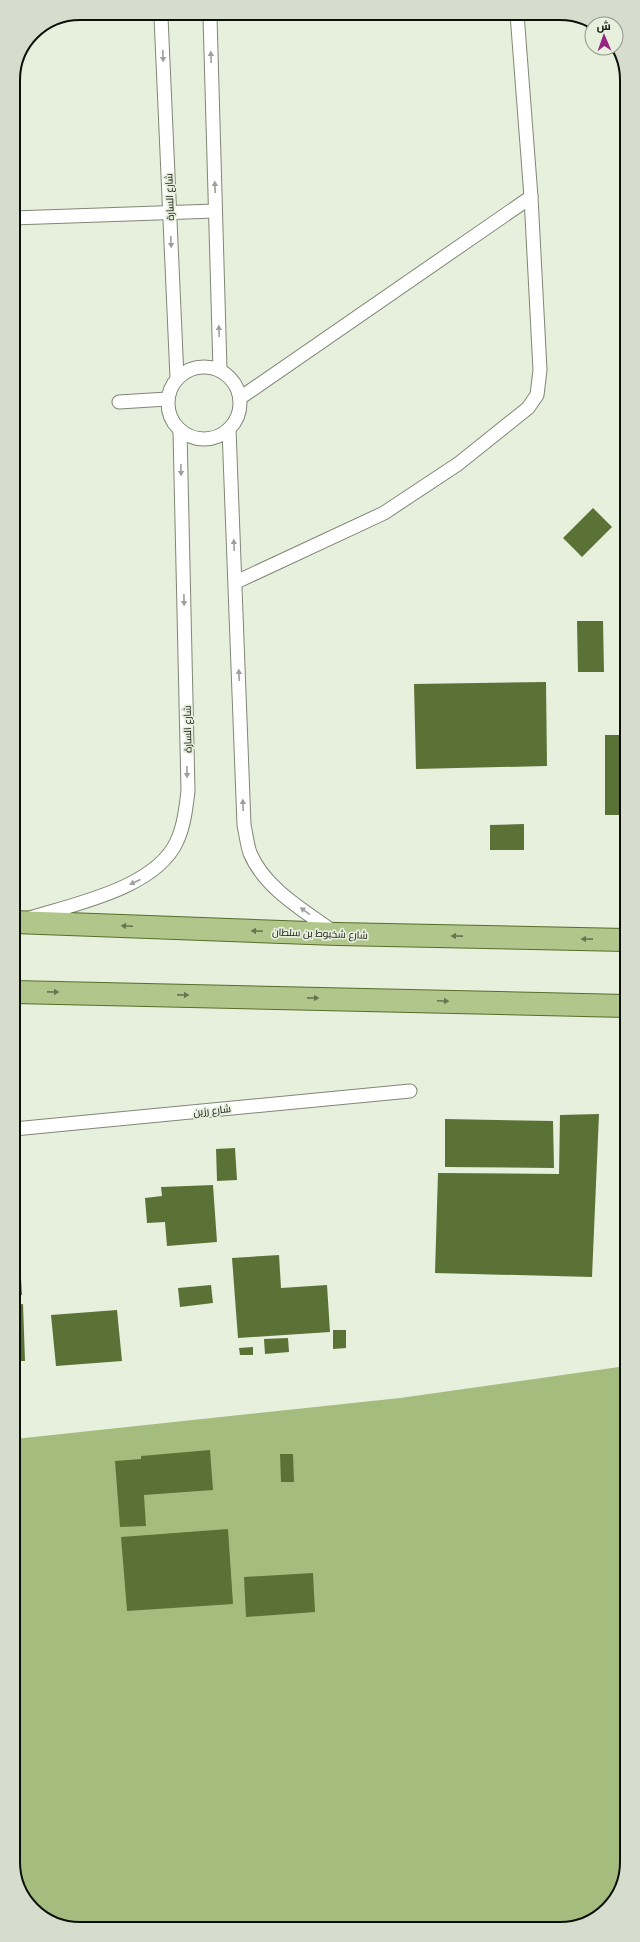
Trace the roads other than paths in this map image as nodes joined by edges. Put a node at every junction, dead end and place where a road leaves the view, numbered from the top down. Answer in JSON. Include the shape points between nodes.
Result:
{"nodes":[{"id":1,"x":162,"y":20,"type":"edge"},
{"id":2,"x":210,"y":20,"type":"edge"},
{"id":3,"x":517,"y":20,"type":"edge"},
{"id":4,"x":531,"y":197,"type":"junction"},
{"id":5,"x":215,"y":211,"type":"junction"},
{"id":6,"x":170,"y":212,"type":"junction"},
{"id":7,"x":20,"y":218,"type":"edge"},
{"id":8,"x":220,"y":370,"type":"junction"},
{"id":9,"x":177,"y":378,"type":"junction"},
{"id":10,"x":240,"y":398,"type":"junction"},
{"id":11,"x":167,"y":399,"type":"junction"},
{"id":12,"x":119,"y":402,"type":"dead end"},
{"id":13,"x":229,"y":430,"type":"junction"},
{"id":14,"x":180,"y":431,"type":"junction"},
{"id":15,"x":236,"y":582,"type":"junction"},
{"id":16,"x":20,"y":920,"type":"edge"},
{"id":17,"x":20,"y":922,"type":"edge"},
{"id":18,"x":337,"y":934,"type":"junction"},
{"id":19,"x":620,"y":939,"type":"edge"},
{"id":20,"x":20,"y":992,"type":"edge"},
{"id":21,"x":620,"y":1006,"type":"edge"},
{"id":22,"x":410,"y":1091,"type":"dead end"},
{"id":23,"x":20,"y":1128,"type":"edge"}],
"edges":[{"from":1,"to":6,"type":"lane","name":"شارع السارة","one_way":true},
{"from":5,"to":2,"type":"lane","one_way":true},
{"from":3,"to":4,"type":"lane"},
{"from":4,"to":10,"type":"lane"},
{"from":4,"to":15,"type":"lane","via":[[540,370],[537,395],[528,408],[458,464],[384,513]]},
{"from":5,"to":6,"type":"lane"},
{"from":8,"to":5,"type":"lane","one_way":true},
{"from":6,"to":7,"type":"lane"},
{"from":6,"to":9,"type":"lane","name":"شارع السارة","one_way":true},
{"from":8,"to":9,"type":"lane","via":[[208,366],[197,367]]},
{"from":8,"to":10,"type":"lane","via":[[237,386]]},
{"from":9,"to":11,"type":"lane","via":[[170,388]]},
{"from":10,"to":13,"type":"lane","via":[[240,410]]},
{"from":11,"to":12,"type":"lane"},
{"from":11,"to":14,"type":"lane","via":[[172,422]]},
{"from":13,"to":14,"type":"lane","via":[[218,437],[205,440],[192,438]]},
{"from":15,"to":13,"type":"lane","one_way":true},
{"from":14,"to":16,"type":"lane","name":"شارع السارة","one_way":true,"via":[[188,791],[185,817],[177,842],[166,858],[143,878],[116,890]]},
{"from":18,"to":15,"type":"lane","one_way":true,"via":[[280,892],[263,874],[250,853],[244,825]]},
{"from":18,"to":17,"type":"main road","name":"شارع شخبوط بن سلطان","one_way":true},
{"from":19,"to":18,"type":"main road","name":"شارع شخبوط بن سلطان","one_way":true},
{"from":20,"to":21,"type":"main road","one_way":true},
{"from":22,"to":23,"type":"lane","name":"شارع رزين"}]}
